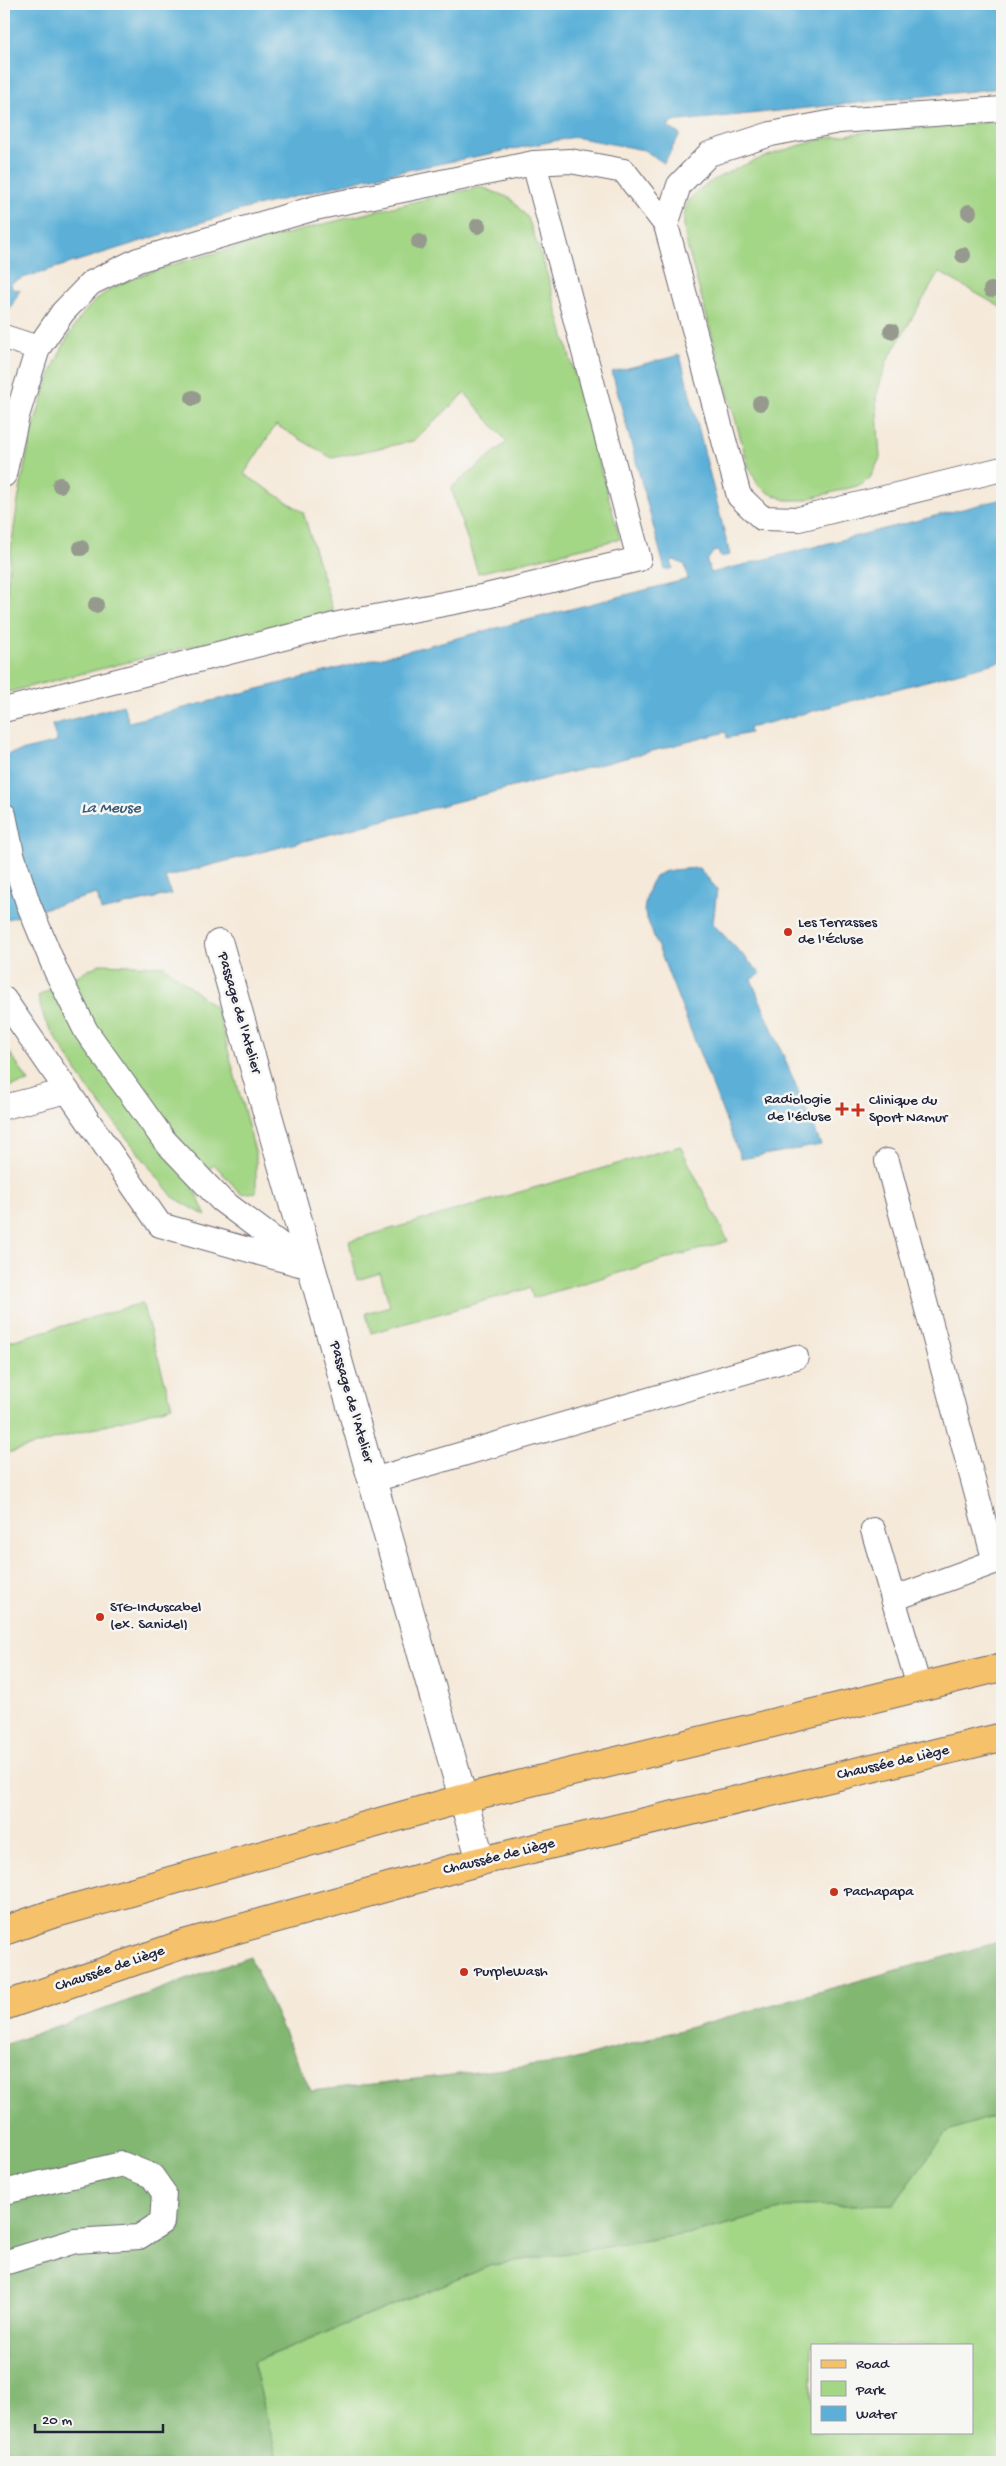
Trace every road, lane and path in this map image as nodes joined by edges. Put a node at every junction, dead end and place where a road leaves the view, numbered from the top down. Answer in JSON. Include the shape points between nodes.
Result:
{"nodes":[{"id":1,"x":1002,"y":109,"type":"edge"},
{"id":2,"x":534,"y":163,"type":"junction"},
{"id":3,"x":666,"y":225,"type":"junction"},
{"id":4,"x":4,"y":337,"type":"edge"},
{"id":5,"x":38,"y":348,"type":"junction"},
{"id":6,"x":1002,"y":469,"type":"edge"},
{"id":7,"x":4,"y":475,"type":"edge"},
{"id":8,"x":4,"y":710,"type":"edge"},
{"id":9,"x":4,"y":815,"type":"edge"},
{"id":10,"x":220,"y":944,"type":"dead end"},
{"id":11,"x":4,"y":1000,"type":"edge"},
{"id":12,"x":67,"y":1091,"type":"junction"},
{"id":13,"x":4,"y":1107,"type":"edge"},
{"id":14,"x":887,"y":1161,"type":"dead end"},
{"id":15,"x":312,"y":1268,"type":"junction"},
{"id":16,"x":796,"y":1357,"type":"dead end"},
{"id":17,"x":373,"y":1480,"type":"junction"},
{"id":18,"x":873,"y":1530,"type":"dead end"},
{"id":19,"x":999,"y":1561,"type":"edge"},
{"id":20,"x":893,"y":1599,"type":"junction"},
{"id":21,"x":1002,"y":1667,"type":"edge"},
{"id":22,"x":919,"y":1687,"type":"junction"},
{"id":23,"x":999,"y":1737,"type":"edge"},
{"id":24,"x":465,"y":1798,"type":"junction"},
{"id":25,"x":481,"y":1861,"type":"junction"},
{"id":26,"x":4,"y":1930,"type":"edge"},
{"id":27,"x":4,"y":2006,"type":"edge"},
{"id":28,"x":4,"y":2192,"type":"edge"},
{"id":29,"x":4,"y":2263,"type":"edge"}],
"edges":[{"from":1,"to":3,"type":"lane","via":[[838,122],[771,134],[710,154],[679,185]]},
{"from":2,"to":3,"type":"lane","via":[[570,161],[624,171]]},
{"from":2,"to":5,"type":"lane","via":[[315,208],[138,260],[91,283],[64,312]]},
{"from":2,"to":8,"type":"lane","via":[[639,559],[486,596],[338,624]]},
{"from":3,"to":6,"type":"lane","via":[[739,496],[762,518],[799,519]]},
{"from":4,"to":5,"type":"lane"},
{"from":5,"to":7,"type":"lane"},
{"from":9,"to":15,"type":"lane","via":[[28,904],[86,1031],[164,1140],[221,1200]]},
{"from":10,"to":15,"type":"street","name":"Passage de l'Atelier"},
{"from":11,"to":12,"type":"lane"},
{"from":12,"to":13,"type":"lane"},
{"from":12,"to":15,"type":"lane","via":[[160,1225]]},
{"from":14,"to":19,"type":"lane"},
{"from":15,"to":17,"type":"street","name":"Passage de l'Atelier"},
{"from":16,"to":17,"type":"lane"},
{"from":17,"to":24,"type":"street","name":"Passage de l'Atelier"},
{"from":18,"to":20,"type":"lane"},
{"from":19,"to":20,"type":"lane"},
{"from":20,"to":22,"type":"lane"},
{"from":21,"to":22,"type":"main road"},
{"from":22,"to":24,"type":"main road"},
{"from":23,"to":25,"type":"main road","name":"Chaussée de Liège"},
{"from":24,"to":25,"type":"street","name":"Passage de l'Atelier"},
{"from":24,"to":26,"type":"main road"},
{"from":25,"to":27,"type":"main road","name":"Chaussée de Liège","via":[[184,1944]]},
{"from":28,"to":29,"type":"lane","via":[[122,2164],[152,2176],[164,2193],[162,2222],[139,2237],[75,2241]]}]}
